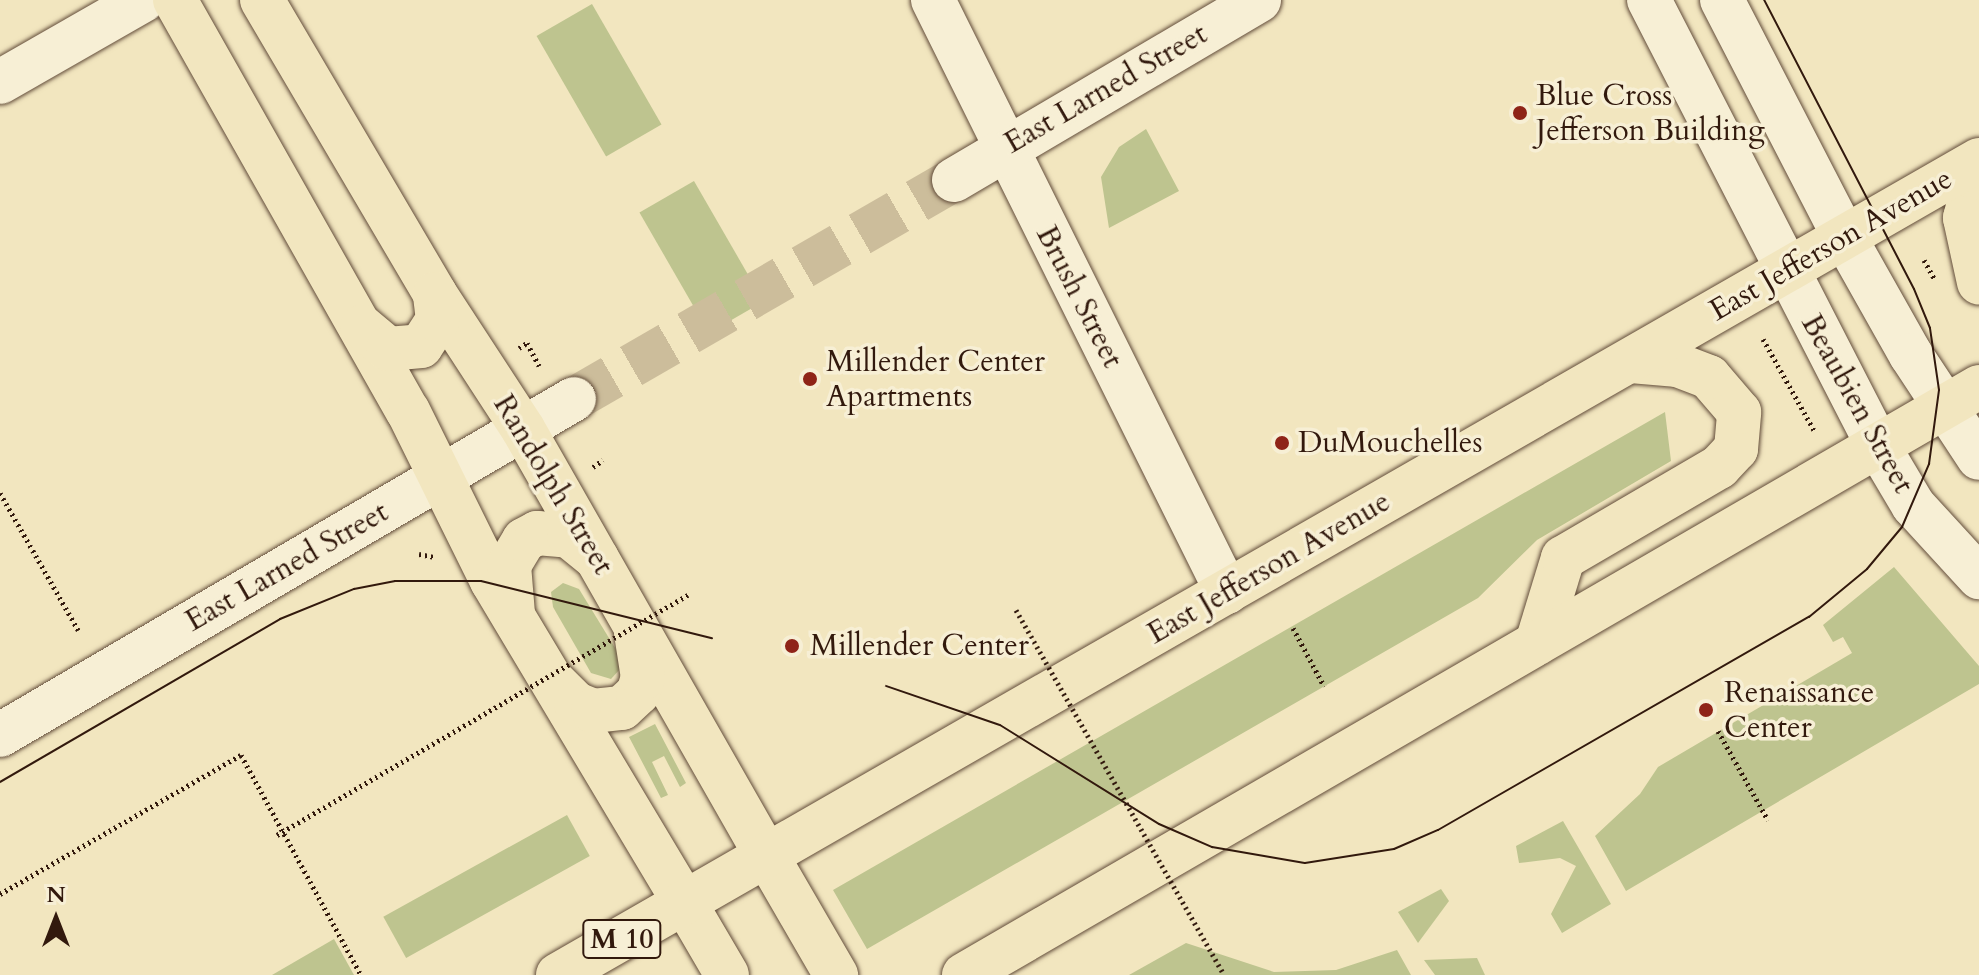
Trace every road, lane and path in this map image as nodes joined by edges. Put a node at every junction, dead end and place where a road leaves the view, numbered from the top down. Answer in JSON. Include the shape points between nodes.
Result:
{"nodes":[{"id":1,"x":143,"y":0,"type":"edge"},
{"id":2,"x":175,"y":0,"type":"edge"},
{"id":3,"x":262,"y":0,"type":"edge"},
{"id":4,"x":933,"y":0,"type":"edge"},
{"id":5,"x":1259,"y":0,"type":"edge"},
{"id":6,"x":1649,"y":0,"type":"edge"},
{"id":7,"x":1722,"y":0,"type":"edge"},
{"id":8,"x":0,"y":82,"type":"edge"},
{"id":9,"x":1005,"y":148,"type":"junction"},
{"id":10,"x":1979,"y":163,"type":"edge"},
{"id":11,"x":954,"y":180,"type":"tunnel mouth"},
{"id":12,"x":1845,"y":238,"type":"junction"},
{"id":13,"x":1785,"y":272,"type":"junction"},
{"id":14,"x":1979,"y":282,"type":"edge"},
{"id":15,"x":435,"y":294,"type":"junction"},
{"id":16,"x":362,"y":327,"type":"junction"},
{"id":17,"x":1763,"y":339,"type":"dead end"},
{"id":18,"x":527,"y":343,"type":"dead end"},
{"id":19,"x":1631,"y":361,"type":"junction"},
{"id":20,"x":539,"y":366,"type":"dead end"},
{"id":21,"x":1962,"y":397,"type":"edge"},
{"id":22,"x":574,"y":399,"type":"tunnel mouth"},
{"id":23,"x":523,"y":429,"type":"junction"},
{"id":24,"x":1815,"y":432,"type":"dead end"},
{"id":25,"x":1878,"y":446,"type":"junction"},
{"id":26,"x":1979,"y":458,"type":"edge"},
{"id":27,"x":603,"y":460,"type":"dead end"},
{"id":28,"x":589,"y":469,"type":"dead end"},
{"id":29,"x":442,"y":476,"type":"junction"},
{"id":30,"x":0,"y":493,"type":"edge"},
{"id":31,"x":419,"y":554,"type":"dead end"},
{"id":32,"x":432,"y":558,"type":"dead end"},
{"id":33,"x":603,"y":567,"type":"junction"},
{"id":34,"x":1979,"y":577,"type":"edge"},
{"id":35,"x":1227,"y":592,"type":"junction"},
{"id":36,"x":688,"y":595,"type":"dead end"},
{"id":37,"x":1016,"y":610,"type":"dead end"},
{"id":38,"x":514,"y":616,"type":"junction"},
{"id":39,"x":633,"y":619,"type":"junction"},
{"id":40,"x":1293,"y":628,"type":"dead end"},
{"id":41,"x":78,"y":630,"type":"dead end"},
{"id":42,"x":1537,"y":643,"type":"junction"},
{"id":43,"x":545,"y":671,"type":"junction"},
{"id":44,"x":1324,"y":686,"type":"dead end"},
{"id":45,"x":1718,"y":731,"type":"dead end"},
{"id":46,"x":0,"y":735,"type":"edge"},
{"id":47,"x":1768,"y":820,"type":"dead end"},
{"id":48,"x":277,"y":835,"type":"dead end"},
{"id":49,"x":767,"y":856,"type":"junction"},
{"id":50,"x":0,"y":894,"type":"edge"},
{"id":51,"x":685,"y":903,"type":"junction"},
{"id":52,"x":1024,"y":940,"type":"junction"},
{"id":53,"x":361,"y":975,"type":"edge"},
{"id":54,"x":558,"y":975,"type":"edge"},
{"id":55,"x":727,"y":975,"type":"edge"},
{"id":56,"x":836,"y":975,"type":"edge"},
{"id":57,"x":964,"y":975,"type":"edge"},
{"id":58,"x":987,"y":975,"type":"edge"},
{"id":59,"x":1224,"y":975,"type":"edge"}],
"edges":[{"from":1,"to":8,"type":"street"},
{"from":2,"to":16,"type":"main road"},
{"from":3,"to":15,"type":"main road","name":"Randolph Street"},
{"from":4,"to":9,"type":"street","name":"Brush Street"},
{"from":5,"to":9,"type":"street","name":"East Larned Street"},
{"from":6,"to":13,"type":"street","name":"Beaubien Street"},
{"from":7,"to":12,"type":"street"},
{"from":9,"to":11,"type":"street","name":"East Larned Street"},
{"from":9,"to":35,"type":"street","name":"Brush Street"},
{"from":10,"to":12,"type":"main road","name":"East Jefferson Avenue"},
{"from":10,"to":14,"type":"main road","via":[[1965,218]]},
{"from":12,"to":13,"type":"main road","name":"East Jefferson Avenue"},
{"from":12,"to":21,"type":"street"},
{"from":13,"to":19,"type":"main road","name":"East Jefferson Avenue"},
{"from":13,"to":25,"type":"street","name":"Beaubien Street"},
{"from":15,"to":16,"type":"main road","via":[[438,320],[421,346],[388,349]]},
{"from":15,"to":23,"type":"main road","name":"Randolph Street"},
{"from":16,"to":29,"type":"main road"},
{"from":17,"to":24,"type":"path"},
{"from":18,"to":20,"type":"path"},
{"from":19,"to":35,"type":"main road","name":"East Jefferson Avenue"},
{"from":19,"to":42,"type":"main road","via":[[1678,365],[1709,377],[1739,412],[1736,449],[1719,467],[1563,558]]},
{"from":21,"to":25,"type":"main road"},
{"from":21,"to":26,"type":"street"},
{"from":22,"to":23,"type":"street","name":"East Larned Street"},
{"from":23,"to":29,"type":"street","name":"East Larned Street"},
{"from":23,"to":33,"type":"main road","name":"Randolph Street"},
{"from":25,"to":34,"type":"street","name":"Beaubien Street","via":[[1913,505]]},
{"from":25,"to":42,"type":"main road"},
{"from":27,"to":28,"type":"path"},
{"from":29,"to":38,"type":"main road","via":[[468,538]]},
{"from":29,"to":46,"type":"street","name":"East Larned Street"},
{"from":30,"to":41,"type":"path"},
{"from":31,"to":32,"type":"path"},
{"from":33,"to":38,"type":"main road","via":[[569,536],[537,533],[524,540],[509,565]]},
{"from":33,"to":39,"type":"main road","name":"Randolph Street"},
{"from":35,"to":49,"type":"main road","name":"East Jefferson Avenue"},
{"from":36,"to":48,"type":"path","bridge":true},
{"from":37,"to":59,"type":"path","bridge":true},
{"from":38,"to":43,"type":"main road"},
{"from":39,"to":43,"type":"main road","via":[[643,678],[638,693],[622,708],[593,711],[576,704]]},
{"from":39,"to":49,"type":"main road","name":"Randolph Street"},
{"from":40,"to":44,"type":"path"},
{"from":42,"to":52,"type":"main road"},
{"from":43,"to":51,"type":"main road"},
{"from":45,"to":47,"type":"path"},
{"from":49,"to":51,"type":"main road","name":"East Jefferson Avenue","number":"M 10"},
{"from":49,"to":56,"type":"main road","name":"Randolph Street"},
{"from":50,"to":53,"type":"path","via":[[241,755]]},
{"from":51,"to":54,"type":"main road","name":"East Jefferson Avenue","number":"M 10"},
{"from":51,"to":55,"type":"main road"},
{"from":52,"to":57,"type":"main road"},
{"from":52,"to":58,"type":"street"}]}
